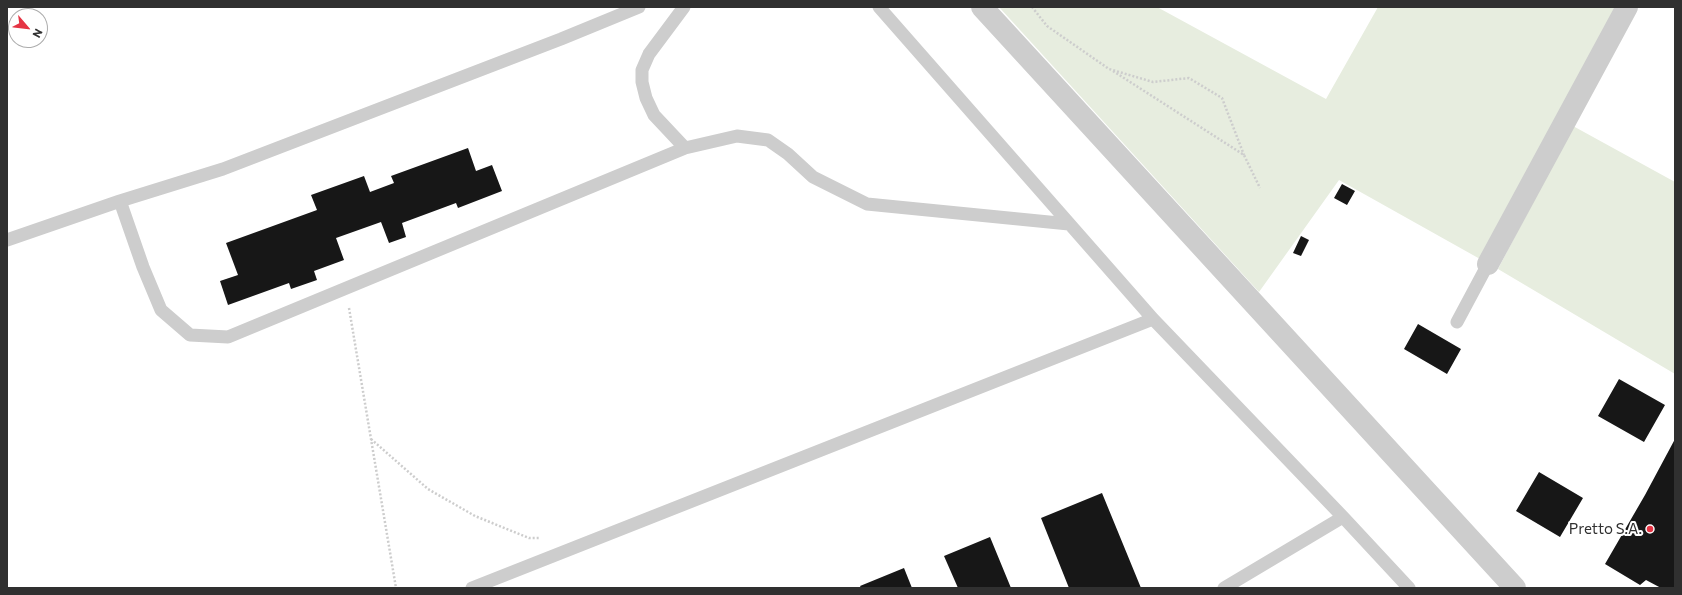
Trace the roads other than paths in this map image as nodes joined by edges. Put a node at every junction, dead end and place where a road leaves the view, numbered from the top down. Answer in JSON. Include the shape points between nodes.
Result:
{"nodes":[{"id":1,"x":640,"y":7,"type":"edge"},
{"id":2,"x":684,"y":7,"type":"edge"},
{"id":3,"x":879,"y":7,"type":"edge"},
{"id":4,"x":982,"y":7,"type":"edge"},
{"id":5,"x":1626,"y":7,"type":"edge"},
{"id":6,"x":685,"y":148,"type":"junction"},
{"id":7,"x":120,"y":201,"type":"junction"},
{"id":8,"x":1069,"y":224,"type":"junction"},
{"id":9,"x":7,"y":240,"type":"edge"},
{"id":10,"x":1488,"y":264,"type":"joint"},
{"id":11,"x":1153,"y":319,"type":"junction"},
{"id":12,"x":1457,"y":322,"type":"dead end"},
{"id":13,"x":1343,"y":517,"type":"junction"},
{"id":14,"x":472,"y":588,"type":"edge"},
{"id":15,"x":1224,"y":588,"type":"edge"},
{"id":16,"x":1409,"y":588,"type":"edge"},
{"id":17,"x":1515,"y":588,"type":"edge"}],
"edges":[{"from":1,"to":7,"type":"lane","via":[[223,169]]},
{"from":2,"to":6,"type":"lane","via":[[649,54],[642,70],[642,82],[654,115]]},
{"from":3,"to":8,"type":"lane"},
{"from":4,"to":17,"type":"street"},
{"from":5,"to":10,"type":"street"},
{"from":6,"to":7,"type":"lane","via":[[228,337],[190,335],[161,310]]},
{"from":6,"to":8,"type":"lane","via":[[738,136],[768,140],[813,177],[867,204]]},
{"from":7,"to":9,"type":"lane"},
{"from":8,"to":11,"type":"lane"},
{"from":10,"to":12,"type":"lane"},
{"from":11,"to":13,"type":"lane"},
{"from":11,"to":14,"type":"lane"},
{"from":13,"to":15,"type":"lane"},
{"from":13,"to":16,"type":"lane"}]}
